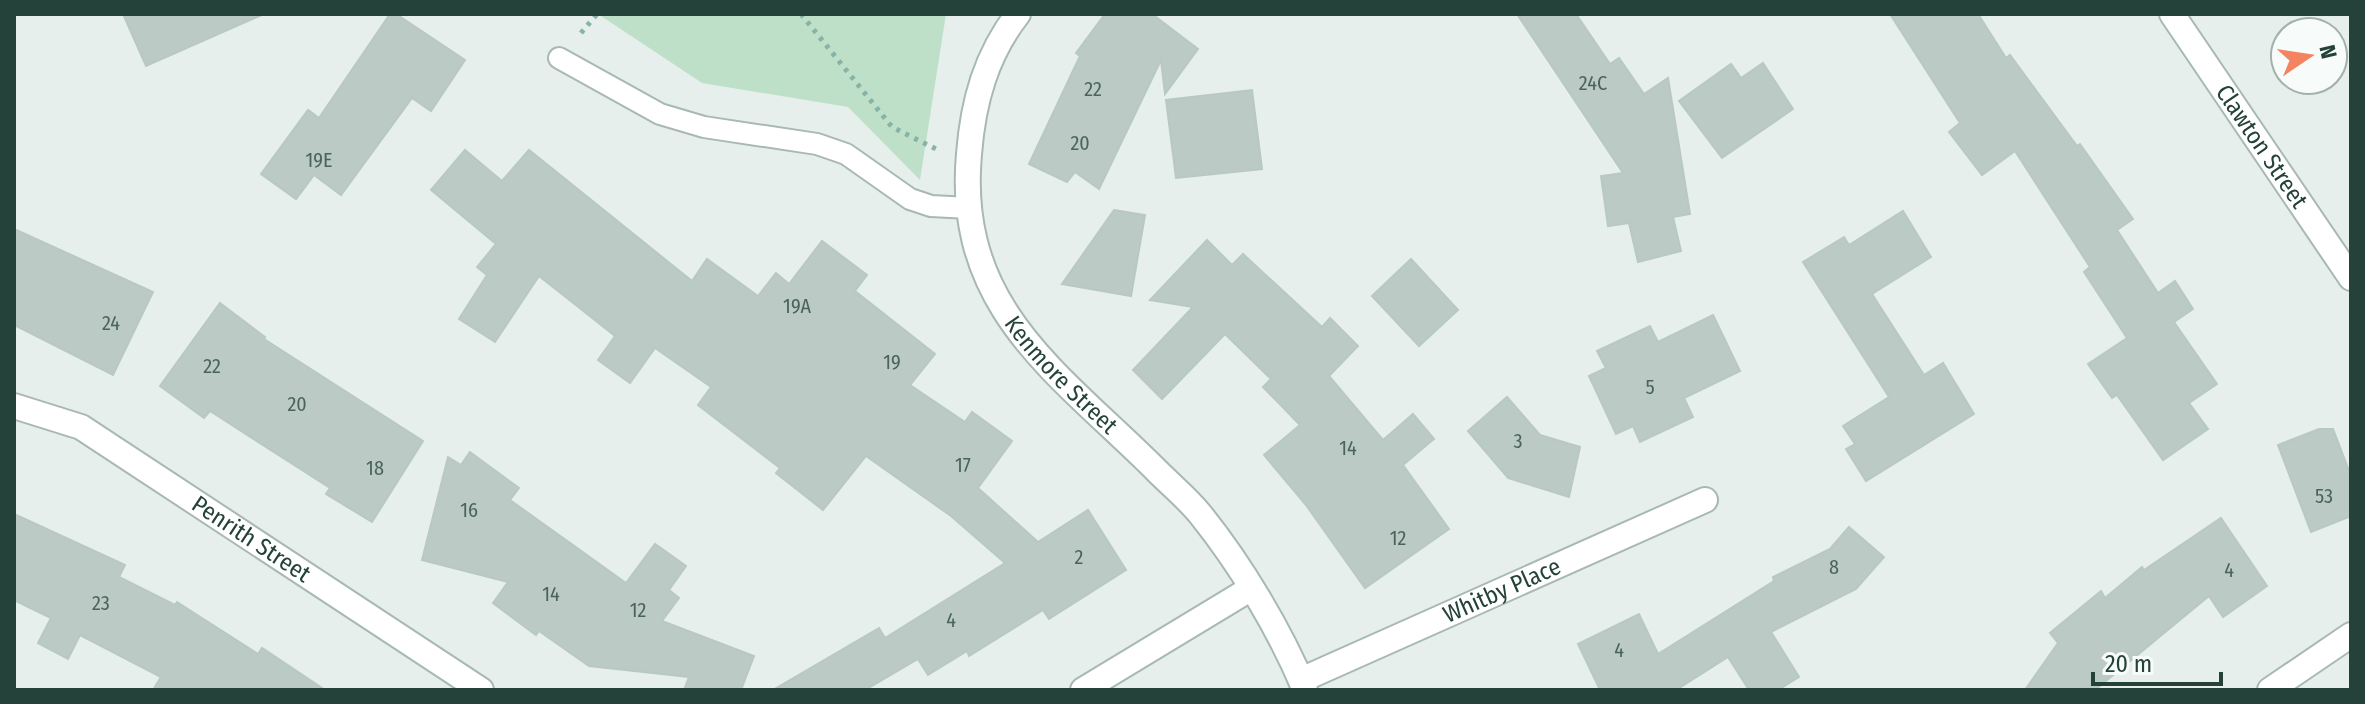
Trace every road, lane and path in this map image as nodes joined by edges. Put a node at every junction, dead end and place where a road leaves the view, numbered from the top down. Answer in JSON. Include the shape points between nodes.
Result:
{"nodes":[{"id":1,"x":801,"y":14,"type":"edge"},
{"id":2,"x":1018,"y":14,"type":"edge"},
{"id":3,"x":2172,"y":14,"type":"edge"},
{"id":4,"x":559,"y":58,"type":"dead end"},
{"id":5,"x":968,"y":165,"type":"junction"},
{"id":6,"x":969,"y":208,"type":"junction"},
{"id":7,"x":2351,"y":278,"type":"edge"},
{"id":8,"x":14,"y":406,"type":"edge"},
{"id":9,"x":1705,"y":500,"type":"dead end"},
{"id":10,"x":1250,"y":589,"type":"junction"},
{"id":11,"x":2351,"y":635,"type":"edge"},
{"id":12,"x":1303,"y":685,"type":"edge"},
{"id":13,"x":481,"y":690,"type":"edge"},
{"id":14,"x":1083,"y":690,"type":"edge"},
{"id":15,"x":2270,"y":690,"type":"edge"}],
"edges":[{"from":1,"to":5,"type":"path","via":[[892,127]]},
{"from":2,"to":5,"type":"street","name":"Kenmore Street","via":[[983,78],[972,117]]},
{"from":3,"to":7,"type":"street","name":"Clawton Street"},
{"from":4,"to":6,"type":"lane","via":[[660,114],[704,127],[817,144],[846,154],[910,199]]},
{"from":5,"to":6,"type":"street","name":"Kenmore Street"},
{"from":6,"to":10,"type":"street","name":"Kenmore Street","via":[[974,249],[986,282],[1021,337],[1199,513]]},
{"from":8,"to":13,"type":"street","name":"Penrith Street","via":[[81,427]]},
{"from":9,"to":12,"type":"street","name":"Whitby Place"},
{"from":10,"to":12,"type":"street","name":"Kenmore Street"},
{"from":10,"to":14,"type":"street"},
{"from":11,"to":15,"type":"street"}]}
